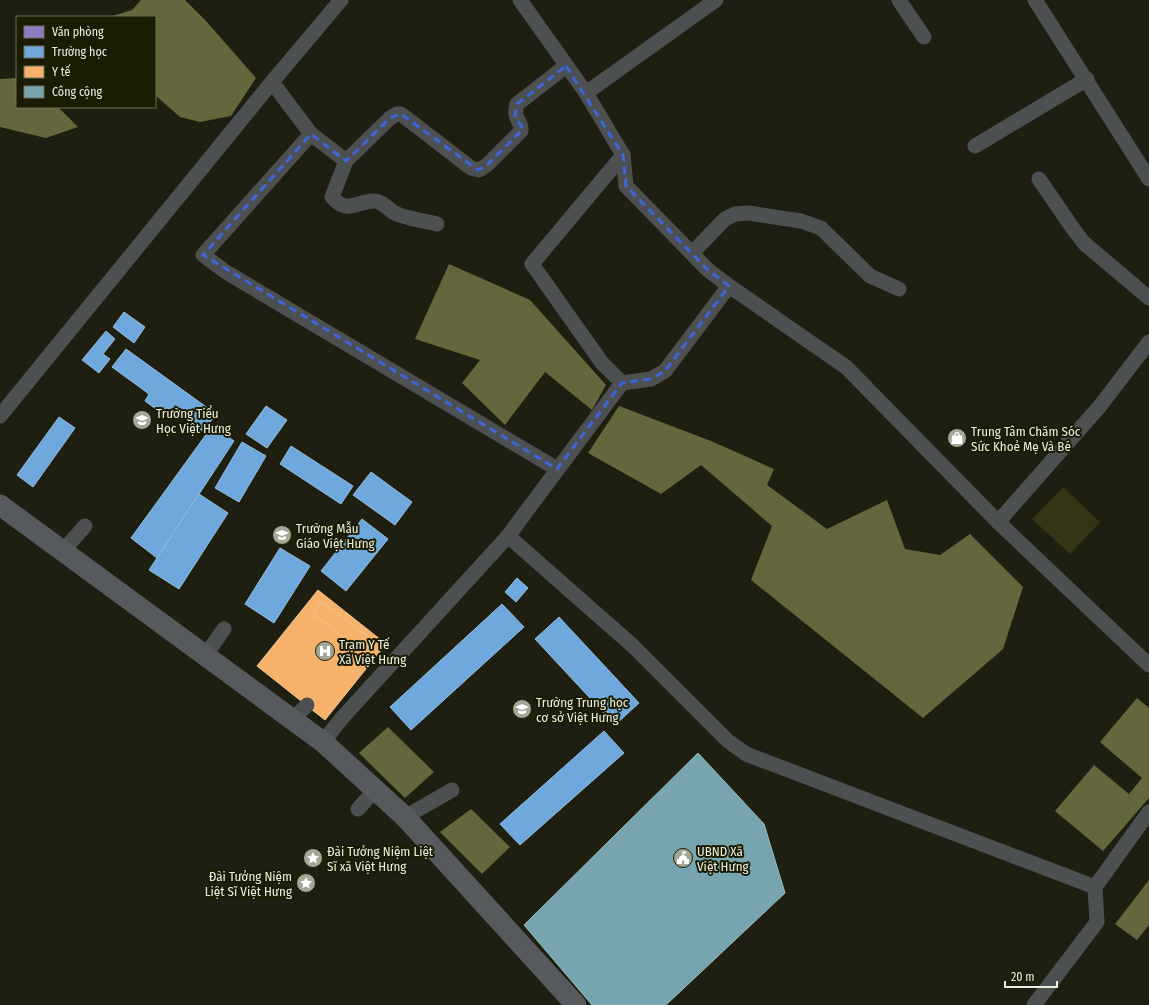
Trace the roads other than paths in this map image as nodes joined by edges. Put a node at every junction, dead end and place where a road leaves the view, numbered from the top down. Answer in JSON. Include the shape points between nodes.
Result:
{"nodes":[{"id":1,"x":342,"y":0,"type":"edge"},
{"id":2,"x":520,"y":0,"type":"edge"},
{"id":3,"x":716,"y":0,"type":"edge"},
{"id":4,"x":899,"y":0,"type":"edge"},
{"id":5,"x":1035,"y":0,"type":"edge"},
{"id":6,"x":924,"y":36,"type":"dead end"},
{"id":7,"x":566,"y":66,"type":"junction"},
{"id":8,"x":1087,"y":80,"type":"junction"},
{"id":9,"x":272,"y":82,"type":"junction"},
{"id":10,"x":586,"y":93,"type":"junction"},
{"id":11,"x":311,"y":134,"type":"junction"},
{"id":12,"x":975,"y":146,"type":"dead end"},
{"id":13,"x":623,"y":155,"type":"junction"},
{"id":14,"x":346,"y":161,"type":"junction"},
{"id":15,"x":1039,"y":179,"type":"dead end"},
{"id":16,"x":1149,"y":179,"type":"edge"},
{"id":17,"x":437,"y":224,"type":"dead end"},
{"id":18,"x":692,"y":253,"type":"junction"},
{"id":19,"x":729,"y":286,"type":"junction"},
{"id":20,"x":899,"y":289,"type":"dead end"},
{"id":21,"x":1149,"y":298,"type":"edge"},
{"id":22,"x":1149,"y":342,"type":"edge"},
{"id":23,"x":622,"y":383,"type":"junction"},
{"id":24,"x":0,"y":416,"type":"edge"},
{"id":25,"x":557,"y":469,"type":"junction"},
{"id":26,"x":0,"y":505,"type":"edge"},
{"id":27,"x":998,"y":522,"type":"junction"},
{"id":28,"x":85,"y":526,"type":"dead end"},
{"id":29,"x":508,"y":536,"type":"junction"},
{"id":30,"x":62,"y":552,"type":"junction"},
{"id":31,"x":224,"y":629,"type":"dead end"},
{"id":32,"x":205,"y":656,"type":"junction"},
{"id":33,"x":1149,"y":665,"type":"edge"},
{"id":34,"x":307,"y":705,"type":"dead end"},
{"id":35,"x":292,"y":720,"type":"junction"},
{"id":36,"x":323,"y":742,"type":"junction"},
{"id":37,"x":375,"y":790,"type":"junction"},
{"id":38,"x":452,"y":790,"type":"dead end"},
{"id":39,"x":358,"y":809,"type":"dead end"},
{"id":40,"x":1149,"y":812,"type":"edge"},
{"id":41,"x":405,"y":816,"type":"junction"},
{"id":42,"x":1095,"y":887,"type":"junction"},
{"id":43,"x":576,"y":1005,"type":"edge"},
{"id":44,"x":1034,"y":1005,"type":"edge"}],
"edges":[{"from":1,"to":9,"type":"street"},
{"from":2,"to":7,"type":"street"},
{"from":3,"to":10,"type":"street"},
{"from":4,"to":6,"type":"street"},
{"from":5,"to":8,"type":"street"},
{"from":7,"to":10,"type":"street"},
{"from":7,"to":14,"type":"street","via":[[517,104],[515,116],[521,131],[479,170],[471,168],[401,114],[390,118]]},
{"from":8,"to":12,"type":"street"},
{"from":8,"to":16,"type":"street"},
{"from":9,"to":11,"type":"street"},
{"from":9,"to":24,"type":"street"},
{"from":10,"to":13,"type":"street"},
{"from":11,"to":14,"type":"street"},
{"from":11,"to":25,"type":"street","via":[[203,255],[226,272]]},
{"from":13,"to":18,"type":"street","via":[[626,186]]},
{"from":13,"to":23,"type":"street","via":[[532,264],[602,363]]},
{"from":14,"to":17,"type":"street","via":[[332,197],[338,204],[348,207],[375,201],[394,213]]},
{"from":15,"to":21,"type":"street","via":[[1084,243]]},
{"from":18,"to":19,"type":"street","via":[[708,270]]},
{"from":18,"to":20,"type":"street","via":[[725,219],[735,214],[748,213],[801,221],[821,228],[870,276]]},
{"from":19,"to":23,"type":"street","via":[[665,371],[651,379]]},
{"from":19,"to":27,"type":"street","via":[[846,367]]},
{"from":22,"to":27,"type":"street","via":[[1100,406]]},
{"from":23,"to":25,"type":"street"},
{"from":25,"to":29,"type":"street"},
{"from":26,"to":30,"type":"main road"},
{"from":27,"to":33,"type":"street"},
{"from":28,"to":30,"type":"street"},
{"from":29,"to":36,"type":"street"},
{"from":29,"to":42,"type":"street","via":[[633,646],[728,741],[746,754]]},
{"from":30,"to":32,"type":"main road"},
{"from":31,"to":32,"type":"street"},
{"from":32,"to":35,"type":"main road"},
{"from":34,"to":35,"type":"street"},
{"from":35,"to":36,"type":"main road"},
{"from":36,"to":37,"type":"main road"},
{"from":37,"to":39,"type":"street"},
{"from":37,"to":41,"type":"main road"},
{"from":38,"to":41,"type":"street"},
{"from":40,"to":42,"type":"street"},
{"from":41,"to":43,"type":"main road","via":[[552,969]]},
{"from":42,"to":44,"type":"street","via":[[1097,922]]}]}
